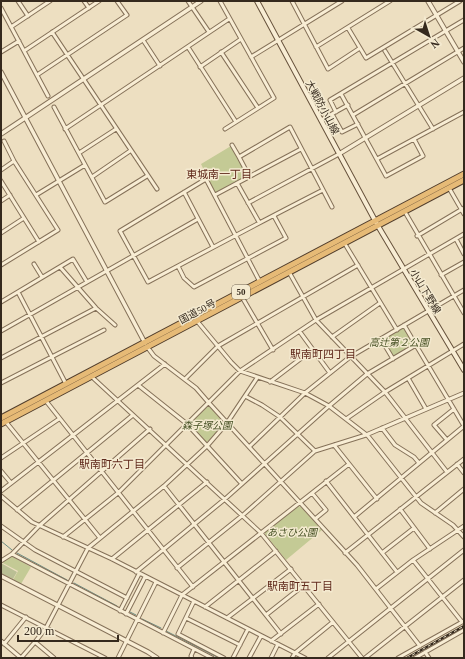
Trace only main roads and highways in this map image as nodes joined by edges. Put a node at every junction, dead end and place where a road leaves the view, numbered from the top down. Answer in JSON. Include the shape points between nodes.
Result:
{"nodes":[{"id":1,"x":257,"y":1,"type":"edge"},
{"id":2,"x":464,"y":174,"type":"edge"},
{"id":3,"x":464,"y":180,"type":"edge"},
{"id":4,"x":375,"y":220,"type":"junction"},
{"id":5,"x":378,"y":226,"type":"junction"},
{"id":6,"x":464,"y":370,"type":"edge"},
{"id":7,"x":1,"y":418,"type":"edge"},
{"id":8,"x":1,"y":424,"type":"edge"}],
"edges":[{"from":1,"to":4,"type":"main road","name":"大戦防小山線"},
{"from":2,"to":4,"type":"highway","name":"国道50号","number":"50"},
{"from":3,"to":5,"type":"highway","name":"国道50号","number":"50"},
{"from":4,"to":5,"type":"main road","name":"小山下野線"},
{"from":4,"to":7,"type":"highway","name":"国道50号","number":"50"},
{"from":5,"to":6,"type":"main road","name":"小山下野線"},
{"from":5,"to":8,"type":"highway","name":"国道50号","number":"50"}]}
